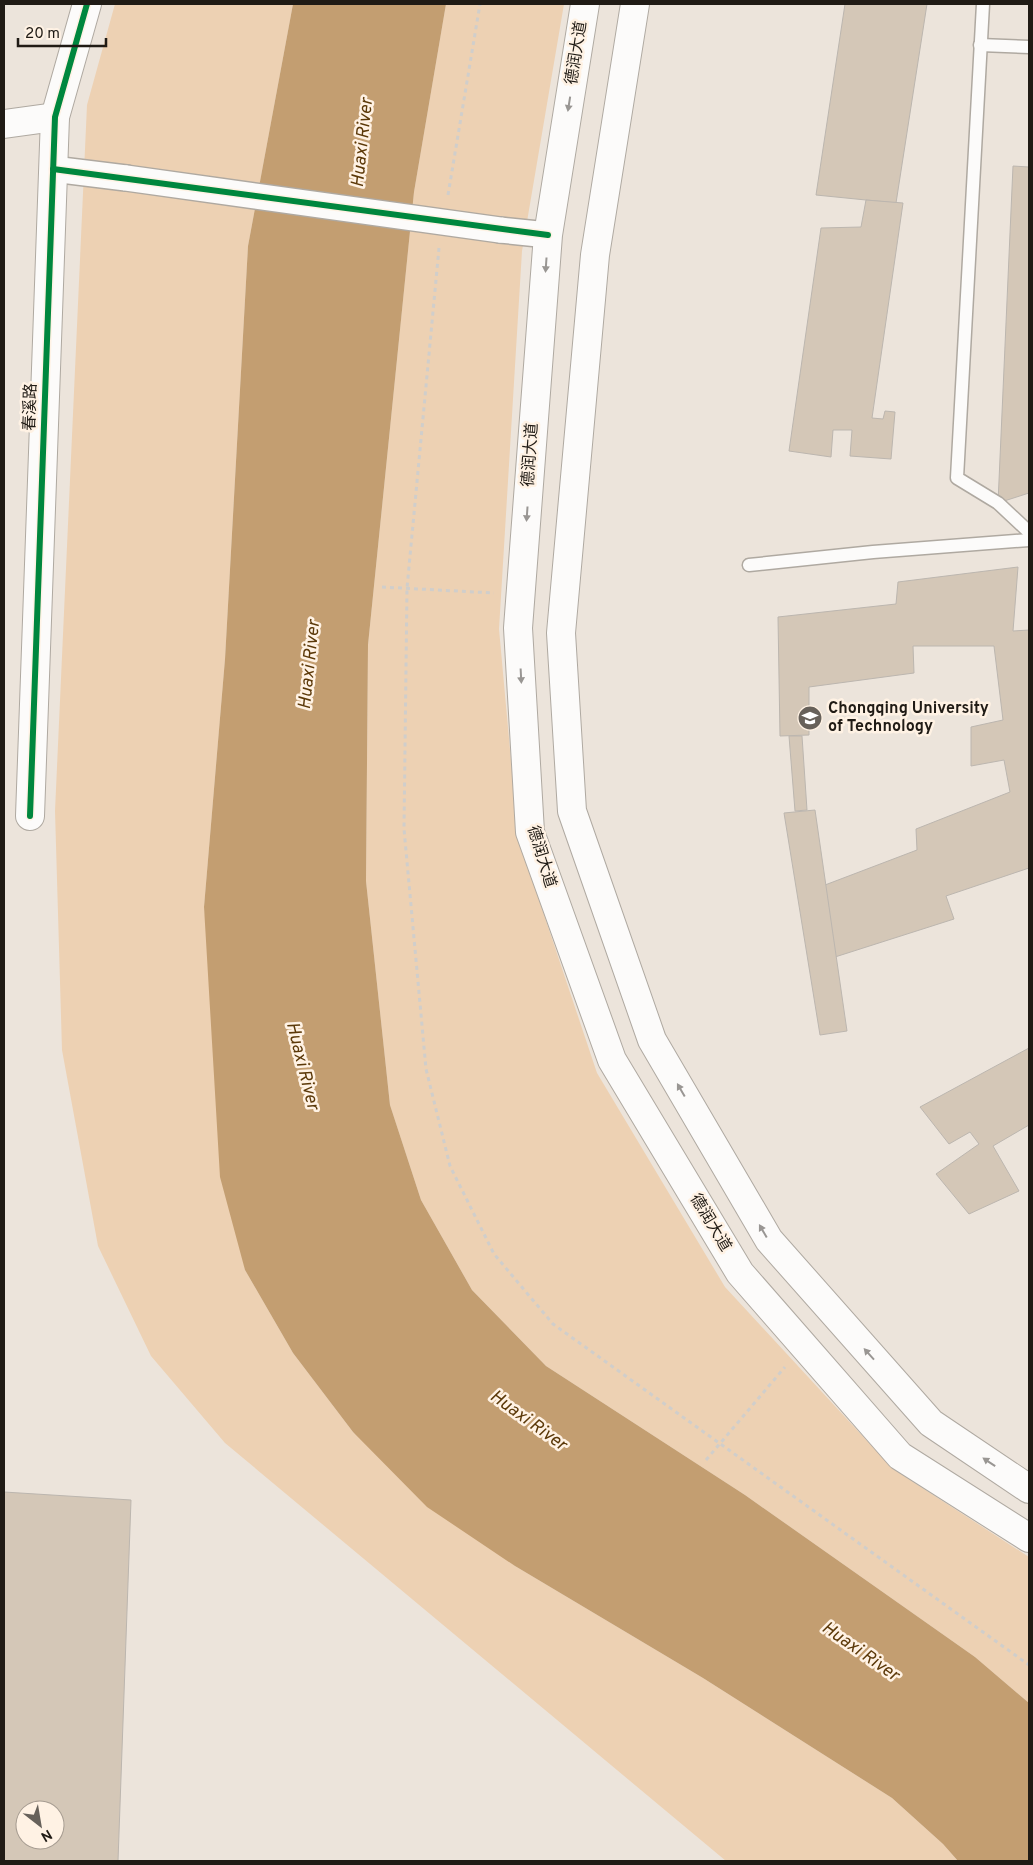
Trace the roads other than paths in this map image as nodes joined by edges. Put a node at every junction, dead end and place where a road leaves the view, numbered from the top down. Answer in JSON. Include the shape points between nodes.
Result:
{"nodes":[{"id":1,"x":87,"y":4,"type":"edge"},
{"id":2,"x":585,"y":4,"type":"edge"},
{"id":3,"x":635,"y":4,"type":"edge"},
{"id":4,"x":982,"y":4,"type":"edge"},
{"id":5,"x":980,"y":45,"type":"junction"},
{"id":6,"x":1029,"y":47,"type":"edge"},
{"id":7,"x":55,"y":117,"type":"junction"},
{"id":8,"x":4,"y":124,"type":"edge"},
{"id":9,"x":53,"y":169,"type":"junction"},
{"id":10,"x":548,"y":235,"type":"junction"},
{"id":11,"x":1029,"y":532,"type":"edge"},
{"id":12,"x":1029,"y":540,"type":"edge"},
{"id":13,"x":749,"y":565,"type":"dead end"},
{"id":14,"x":30,"y":816,"type":"dead end"},
{"id":15,"x":1029,"y":1489,"type":"edge"},
{"id":16,"x":1029,"y":1538,"type":"edge"}],
"edges":[{"from":1,"to":7,"type":"main road","name":"春溪路"},
{"from":2,"to":10,"type":"main road","name":"德润大道","one_way":true},
{"from":15,"to":3,"type":"main road","one_way":true,"via":[[931,1423],[769,1240],[652,1040],[572,811],[561,633],[595,255]]},
{"from":4,"to":5,"type":"lane"},
{"from":5,"to":6,"type":"lane"},
{"from":5,"to":11,"type":"lane","via":[[957,478],[998,503]]},
{"from":7,"to":8,"type":"main road"},
{"from":7,"to":9,"type":"main road","name":"春溪路"},
{"from":9,"to":10,"type":"street","bridge":true},
{"from":9,"to":14,"type":"main road","name":"春溪路"},
{"from":10,"to":16,"type":"main road","name":"德润大道","one_way":true,"via":[[518,628],[530,832],[612,1060],[740,1273],[753,1288],[900,1456]]},
{"from":12,"to":13,"type":"lane"}]}
